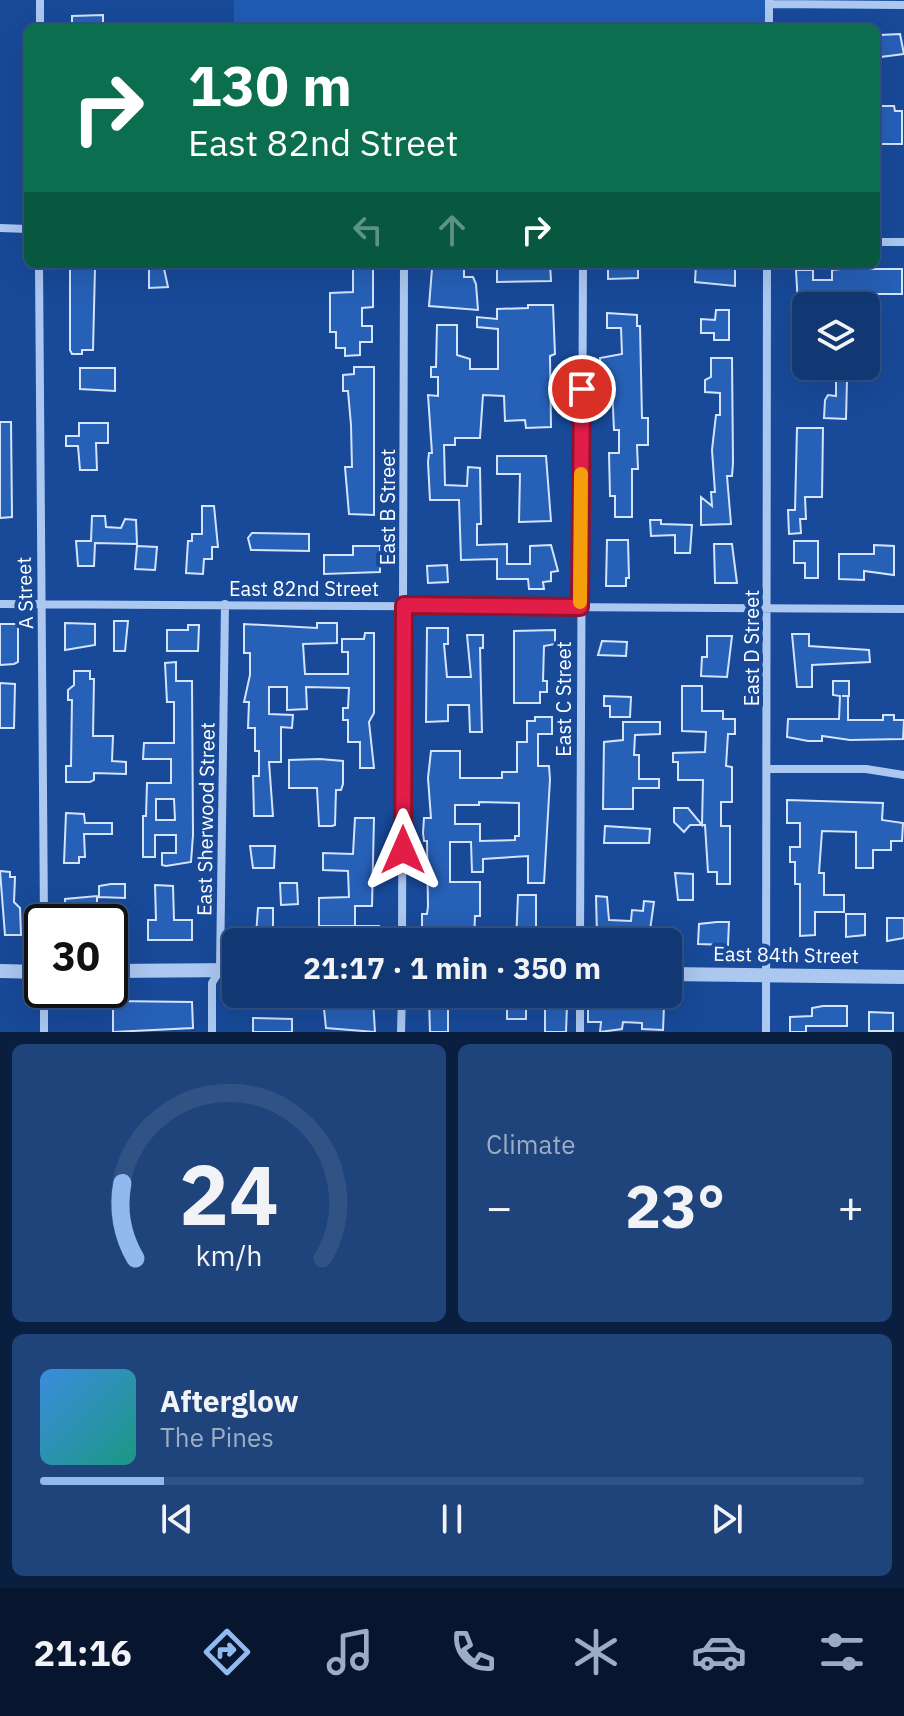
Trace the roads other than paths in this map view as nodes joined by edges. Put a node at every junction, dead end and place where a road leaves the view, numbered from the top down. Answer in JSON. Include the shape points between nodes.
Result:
{"nodes":[{"id":1,"x":40,"y":0,"type":"edge"},
{"id":2,"x":769,"y":2,"type":"edge"},
{"id":3,"x":904,"y":5,"type":"edge"},
{"id":4,"x":40,"y":24,"type":"edge"},
{"id":5,"x":769,"y":24,"type":"edge"},
{"id":6,"x":0,"y":228,"type":"edge"},
{"id":7,"x":24,"y":229,"type":"edge"},
{"id":8,"x":880,"y":242,"type":"edge"},
{"id":9,"x":904,"y":242,"type":"edge"},
{"id":10,"x":39,"y":268,"type":"edge"},
{"id":11,"x":404,"y":268,"type":"edge"},
{"id":12,"x":583,"y":268,"type":"edge"},
{"id":13,"x":767,"y":268,"type":"edge"},
{"id":14,"x":0,"y":604,"type":"edge"},
{"id":15,"x":225,"y":604,"type":"junction"},
{"id":16,"x":40,"y":605,"type":"junction"},
{"id":17,"x":404,"y":605,"type":"junction"},
{"id":18,"x":580,"y":607,"type":"junction"},
{"id":19,"x":768,"y":607,"type":"junction"},
{"id":20,"x":904,"y":609,"type":"edge"},
{"id":21,"x":768,"y":769,"type":"junction"},
{"id":22,"x":904,"y":775,"type":"edge"},
{"id":23,"x":44,"y":904,"type":"edge"},
{"id":24,"x":402,"y":928,"type":"edge"},
{"id":25,"x":580,"y":928,"type":"edge"},
{"id":26,"x":220,"y":970,"type":"junction"},
{"id":27,"x":0,"y":971,"type":"edge"},
{"id":28,"x":128,"y":971,"type":"edge"},
{"id":29,"x":24,"y":972,"type":"edge"},
{"id":30,"x":682,"y":974,"type":"edge"},
{"id":31,"x":765,"y":975,"type":"junction"},
{"id":32,"x":904,"y":977,"type":"edge"},
{"id":33,"x":44,"y":1008,"type":"edge"},
{"id":34,"x":402,"y":1008,"type":"edge"},
{"id":35,"x":580,"y":1008,"type":"edge"},
{"id":36,"x":44,"y":1032,"type":"edge"},
{"id":37,"x":212,"y":1032,"type":"edge"},
{"id":38,"x":401,"y":1032,"type":"edge"},
{"id":39,"x":580,"y":1032,"type":"edge"},
{"id":40,"x":766,"y":1032,"type":"edge"}],
"edges":[{"from":1,"to":4,"type":"street"},
{"from":2,"to":3,"type":"street"},
{"from":2,"to":5,"type":"street"},
{"from":6,"to":7,"type":"street"},
{"from":8,"to":9,"type":"street"},
{"from":10,"to":16,"type":"street","name":"A Street"},
{"from":11,"to":17,"type":"street","name":"East B Street"},
{"from":12,"to":18,"type":"street","name":"East C Street"},
{"from":13,"to":19,"type":"street","name":"East D Street"},
{"from":14,"to":16,"type":"street","name":"East 82nd Street"},
{"from":15,"to":16,"type":"street","name":"East 82nd Street"},
{"from":15,"to":17,"type":"street","name":"East 82nd Street"},
{"from":15,"to":26,"type":"street","name":"East Sherwood Street"},
{"from":16,"to":23,"type":"street","name":"A Street"},
{"from":17,"to":18,"type":"street","name":"East 82nd Street"},
{"from":17,"to":24,"type":"street","name":"East B Street"},
{"from":18,"to":19,"type":"street","name":"East 82nd Street"},
{"from":18,"to":25,"type":"street","name":"East C Street"},
{"from":19,"to":20,"type":"street","name":"East 82nd Street"},
{"from":19,"to":21,"type":"street","name":"East D Street"},
{"from":21,"to":22,"type":"street","via":[[866,769]]},
{"from":21,"to":31,"type":"street","name":"East D Street"},
{"from":26,"to":28,"type":"street"},
{"from":26,"to":37,"type":"street","name":"East Sherwood Street","via":[[212,983]]},
{"from":27,"to":29,"type":"street"},
{"from":30,"to":31,"type":"street","name":"East 84th Street"},
{"from":31,"to":32,"type":"street","name":"East 84th Street"},
{"from":31,"to":40,"type":"street","name":"East D Street"},
{"from":33,"to":36,"type":"street"},
{"from":34,"to":38,"type":"street"},
{"from":35,"to":39,"type":"street"}]}
